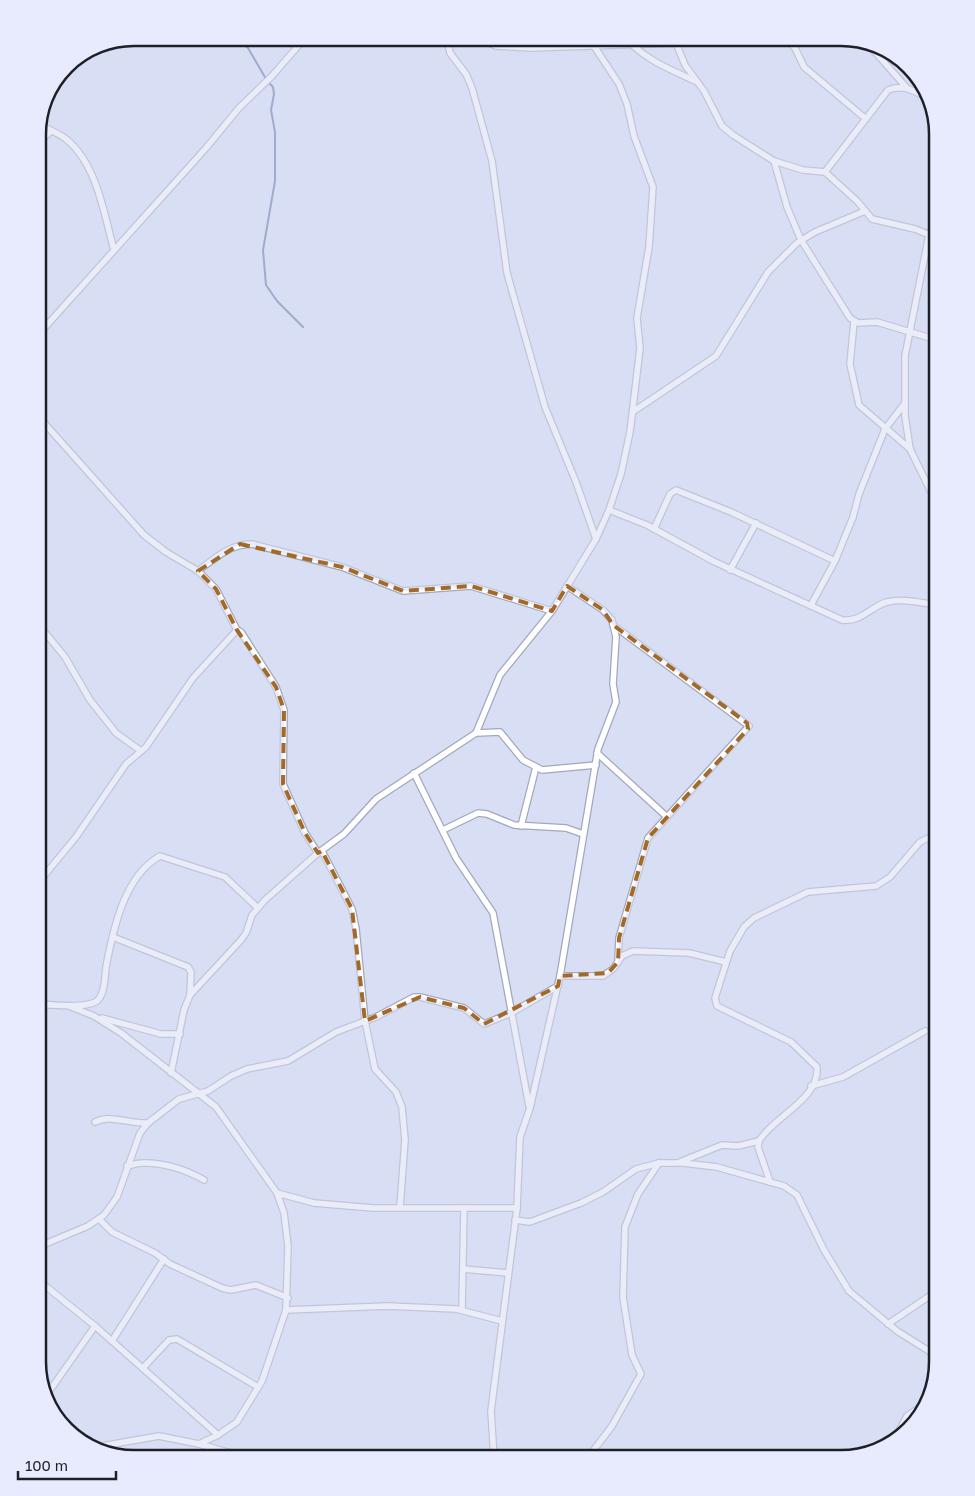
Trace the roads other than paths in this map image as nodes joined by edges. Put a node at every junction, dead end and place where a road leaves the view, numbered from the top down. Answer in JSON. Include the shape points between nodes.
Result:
{"nodes":[{"id":1,"x":299,"y":46,"type":"edge"},
{"id":2,"x":449,"y":46,"type":"edge"},
{"id":3,"x":496,"y":46,"type":"edge"},
{"id":4,"x":594,"y":46,"type":"joint"},
{"id":5,"x":634,"y":46,"type":"edge"},
{"id":6,"x":677,"y":46,"type":"edge"},
{"id":7,"x":793,"y":46,"type":"edge"},
{"id":8,"x":877,"y":55,"type":"edge"},
{"id":9,"x":697,"y":82,"type":"junction"},
{"id":10,"x":906,"y":87,"type":"junction"},
{"id":11,"x":919,"y":94,"type":"edge"},
{"id":12,"x":866,"y":119,"type":"junction"},
{"id":13,"x":46,"y":129,"type":"edge"},
{"id":14,"x":51,"y":131,"type":"junction"},
{"id":15,"x":46,"y":136,"type":"edge"},
{"id":16,"x":774,"y":161,"type":"junction"},
{"id":17,"x":824,"y":172,"type":"junction"},
{"id":18,"x":865,"y":211,"type":"junction"},
{"id":19,"x":929,"y":235,"type":"joint"},
{"id":20,"x":801,"y":240,"type":"junction"},
{"id":21,"x":114,"y":250,"type":"junction"},
{"id":22,"x":854,"y":322,"type":"junction"},
{"id":23,"x":46,"y":326,"type":"edge"},
{"id":24,"x":909,"y":331,"type":"junction"},
{"id":25,"x":929,"y":337,"type":"edge"},
{"id":26,"x":905,"y":403,"type":"junction"},
{"id":27,"x":634,"y":411,"type":"junction"},
{"id":28,"x":46,"y":425,"type":"edge"},
{"id":29,"x":885,"y":429,"type":"junction"},
{"id":30,"x":910,"y":448,"type":"junction"},
{"id":31,"x":929,"y":486,"type":"edge"},
{"id":32,"x":609,"y":510,"type":"junction"},
{"id":33,"x":756,"y":523,"type":"junction"},
{"id":34,"x":654,"y":529,"type":"junction"},
{"id":35,"x":596,"y":539,"type":"junction"},
{"id":36,"x":835,"y":561,"type":"junction"},
{"id":37,"x":198,"y":570,"type":"junction"},
{"id":38,"x":730,"y":570,"type":"junction"},
{"id":39,"x":567,"y":586,"type":"junction"},
{"id":40,"x":929,"y":604,"type":"edge"},
{"id":41,"x":811,"y":605,"type":"junction"},
{"id":42,"x":552,"y":610,"type":"junction"},
{"id":43,"x":613,"y":625,"type":"junction"},
{"id":44,"x":237,"y":630,"type":"junction"},
{"id":45,"x":46,"y":634,"type":"edge"},
{"id":46,"x":476,"y":733,"type":"junction"},
{"id":47,"x":141,"y":752,"type":"junction"},
{"id":48,"x":597,"y":753,"type":"junction"},
{"id":49,"x":596,"y":764,"type":"junction"},
{"id":50,"x":536,"y":767,"type":"junction"},
{"id":51,"x":414,"y":773,"type":"junction"},
{"id":52,"x":666,"y":816,"type":"junction"},
{"id":53,"x":521,"y":826,"type":"junction"},
{"id":54,"x":443,"y":830,"type":"junction"},
{"id":55,"x":583,"y":834,"type":"junction"},
{"id":56,"x":929,"y":838,"type":"edge"},
{"id":57,"x":320,"y":852,"type":"junction"},
{"id":58,"x":46,"y":872,"type":"edge"},
{"id":59,"x":258,"y":908,"type":"junction"},
{"id":60,"x":112,"y":937,"type":"junction"},
{"id":61,"x":618,"y":962,"type":"junction"},
{"id":62,"x":726,"y":962,"type":"junction"},
{"id":63,"x":560,"y":976,"type":"junction"},
{"id":64,"x":558,"y":986,"type":"junction"},
{"id":65,"x":190,"y":995,"type":"junction"},
{"id":66,"x":46,"y":1005,"type":"edge"},
{"id":67,"x":69,"y":1006,"type":"junction"},
{"id":68,"x":510,"y":1013,"type":"junction"},
{"id":69,"x":94,"y":1016,"type":"junction"},
{"id":70,"x":365,"y":1021,"type":"junction"},
{"id":71,"x":924,"y":1031,"type":"dead end"},
{"id":72,"x":180,"y":1034,"type":"junction"},
{"id":73,"x":171,"y":1073,"type":"junction"},
{"id":74,"x":811,"y":1086,"type":"junction"},
{"id":75,"x":200,"y":1094,"type":"junction"},
{"id":76,"x":530,"y":1108,"type":"junction"},
{"id":77,"x":95,"y":1122,"type":"dead end"},
{"id":78,"x":148,"y":1123,"type":"junction"},
{"id":79,"x":759,"y":1140,"type":"junction"},
{"id":80,"x":679,"y":1162,"type":"junction"},
{"id":81,"x":659,"y":1163,"type":"junction"},
{"id":82,"x":127,"y":1166,"type":"junction"},
{"id":83,"x":204,"y":1180,"type":"dead end"},
{"id":84,"x":770,"y":1182,"type":"junction"},
{"id":85,"x":278,"y":1193,"type":"junction"},
{"id":86,"x":400,"y":1207,"type":"junction"},
{"id":87,"x":464,"y":1208,"type":"junction"},
{"id":88,"x":517,"y":1208,"type":"junction"},
{"id":89,"x":99,"y":1219,"type":"junction"},
{"id":90,"x":515,"y":1220,"type":"junction"},
{"id":91,"x":46,"y":1243,"type":"edge"},
{"id":92,"x":164,"y":1259,"type":"junction"},
{"id":93,"x":463,"y":1269,"type":"junction"},
{"id":94,"x":508,"y":1273,"type":"junction"},
{"id":95,"x":46,"y":1286,"type":"edge"},
{"id":96,"x":929,"y":1297,"type":"edge"},
{"id":97,"x":288,"y":1298,"type":"junction"},
{"id":98,"x":286,"y":1310,"type":"junction"},
{"id":99,"x":462,"y":1310,"type":"junction"},
{"id":100,"x":502,"y":1321,"type":"junction"},
{"id":101,"x":888,"y":1324,"type":"junction"},
{"id":102,"x":95,"y":1326,"type":"junction"},
{"id":103,"x":112,"y":1341,"type":"junction"},
{"id":104,"x":929,"y":1350,"type":"edge"},
{"id":105,"x":143,"y":1368,"type":"junction"},
{"id":106,"x":258,"y":1387,"type":"junction"},
{"id":107,"x":51,"y":1389,"type":"edge"},
{"id":108,"x":913,"y":1412,"type":"edge"},
{"id":109,"x":902,"y":1425,"type":"edge"},
{"id":110,"x":218,"y":1435,"type":"junction"},
{"id":111,"x":199,"y":1444,"type":"junction"},
{"id":112,"x":107,"y":1445,"type":"edge"},
{"id":113,"x":220,"y":1450,"type":"edge"},
{"id":114,"x":493,"y":1450,"type":"edge"},
{"id":115,"x":594,"y":1450,"type":"edge"}],
"edges":[{"from":1,"to":21,"type":"street","via":[[239,108]]},
{"from":2,"to":35,"type":"street","via":[[472,88],[492,161],[507,273],[545,407]]},
{"from":3,"to":4,"type":"street"},
{"from":4,"to":27,"type":"street","via":[[619,84],[653,187],[649,247],[637,318],[640,348]]},
{"from":5,"to":9,"type":"street","via":[[660,67]]},
{"from":6,"to":9,"type":"street"},
{"from":7,"to":12,"type":"street","via":[[804,67]]},
{"from":8,"to":10,"type":"street"},
{"from":9,"to":16,"type":"street","via":[[722,126]]},
{"from":10,"to":11,"type":"street"},
{"from":10,"to":12,"type":"street","via":[[888,90]]},
{"from":12,"to":17,"type":"street"},
{"from":13,"to":14,"type":"street"},
{"from":14,"to":15,"type":"street"},
{"from":14,"to":21,"type":"street","via":[[80,152],[97,190]]},
{"from":16,"to":17,"type":"street","via":[[803,170]]},
{"from":16,"to":20,"type":"street","via":[[787,207]]},
{"from":17,"to":18,"type":"street"},
{"from":18,"to":19,"type":"street","via":[[877,222]]},
{"from":18,"to":20,"type":"street"},
{"from":19,"to":24,"type":"street"},
{"from":20,"to":22,"type":"street"},
{"from":20,"to":27,"type":"street","via":[[768,272],[716,356]]},
{"from":21,"to":23,"type":"street"},
{"from":22,"to":24,"type":"street","via":[[877,322]]},
{"from":22,"to":29,"type":"street","via":[[850,364],[857,400],[862,409]]},
{"from":24,"to":25,"type":"street"},
{"from":24,"to":26,"type":"street","via":[[905,356]]},
{"from":26,"to":29,"type":"street"},
{"from":26,"to":30,"type":"street"},
{"from":27,"to":32,"type":"street","via":[[621,474]]},
{"from":28,"to":37,"type":"street","via":[[144,535]]},
{"from":29,"to":30,"type":"street"},
{"from":29,"to":36,"type":"street"},
{"from":30,"to":31,"type":"street"},
{"from":32,"to":34,"type":"street"},
{"from":32,"to":35,"type":"street"},
{"from":33,"to":34,"type":"street","via":[[676,490],[670,494]]},
{"from":33,"to":36,"type":"street"},
{"from":33,"to":38,"type":"street"},
{"from":34,"to":38,"type":"street"},
{"from":35,"to":39,"type":"street"},
{"from":36,"to":41,"type":"street"},
{"from":37,"to":42,"type":"street","via":[[225,551],[240,544],[252,544],[342,568],[403,591],[471,586]]},
{"from":37,"to":44,"type":"street","via":[[216,589]]},
{"from":38,"to":41,"type":"street"},
{"from":39,"to":42,"type":"street"},
{"from":39,"to":43,"type":"street","via":[[603,610]]},
{"from":40,"to":41,"type":"street","via":[[899,600],[885,603],[852,621],[842,620]]},
{"from":42,"to":46,"type":"street","via":[[500,675]]},
{"from":43,"to":48,"type":"street","via":[[616,637],[613,684],[616,702]]},
{"from":43,"to":52,"type":"street","via":[[748,726]]},
{"from":44,"to":47,"type":"street","via":[[192,678]]},
{"from":44,"to":57,"type":"street","via":[[276,687],[284,710],[283,784],[305,833]]},
{"from":45,"to":47,"type":"street","via":[[116,733]]},
{"from":46,"to":50,"type":"street","via":[[500,732],[522,760]]},
{"from":46,"to":51,"type":"street"},
{"from":47,"to":58,"type":"street","via":[[126,764],[87,823]]},
{"from":48,"to":49,"type":"street"},
{"from":48,"to":52,"type":"street"},
{"from":49,"to":50,"type":"street","via":[[542,770]]},
{"from":49,"to":55,"type":"street"},
{"from":50,"to":53,"type":"street"},
{"from":51,"to":54,"type":"street"},
{"from":51,"to":57,"type":"street","via":[[386,790],[344,834]]},
{"from":52,"to":61,"type":"street","via":[[644,847],[619,938]]},
{"from":53,"to":54,"type":"street","via":[[478,813]]},
{"from":53,"to":55,"type":"street","via":[[566,828]]},
{"from":54,"to":68,"type":"street","via":[[456,858],[493,913],[509,989]]},
{"from":55,"to":63,"type":"street"},
{"from":56,"to":62,"type":"street","via":[[920,842],[890,877],[876,886],[808,892],[754,918],[742,931]]},
{"from":57,"to":59,"type":"street"},
{"from":57,"to":70,"type":"street","via":[[352,909]]},
{"from":59,"to":60,"type":"street","via":[[225,877],[160,856],[135,879]]},
{"from":59,"to":65,"type":"street","via":[[246,934]]},
{"from":60,"to":65,"type":"street","via":[[188,967],[191,972]]},
{"from":60,"to":67,"type":"street","via":[[100,997],[92,1004]]},
{"from":61,"to":62,"type":"street","via":[[632,951],[690,953]]},
{"from":61,"to":63,"type":"street","via":[[603,976]]},
{"from":62,"to":74,"type":"street","via":[[715,998],[716,1006],[797,1046],[817,1067]]},
{"from":63,"to":64,"type":"street"},
{"from":64,"to":68,"type":"street"},
{"from":64,"to":76,"type":"street"},
{"from":65,"to":72,"type":"street"},
{"from":66,"to":67,"type":"street"},
{"from":67,"to":69,"type":"street"},
{"from":68,"to":70,"type":"street","via":[[484,1024],[464,1008],[420,996]]},
{"from":68,"to":76,"type":"street"},
{"from":69,"to":72,"type":"street","via":[[157,1033]]},
{"from":69,"to":73,"type":"street"},
{"from":70,"to":75,"type":"street","via":[[336,1032],[288,1061],[243,1071]]},
{"from":70,"to":86,"type":"street","via":[[375,1070],[396,1092],[402,1107],[405,1140]]},
{"from":71,"to":74,"type":"street","via":[[860,1068]]},
{"from":72,"to":73,"type":"street"},
{"from":73,"to":75,"type":"street"},
{"from":74,"to":79,"type":"street","via":[[804,1097]]},
{"from":75,"to":78,"type":"street","via":[[179,1100]]},
{"from":75,"to":85,"type":"street","via":[[221,1112]]},
{"from":76,"to":88,"type":"street","via":[[520,1137]]},
{"from":77,"to":78,"type":"street","via":[[114,1118]]},
{"from":78,"to":82,"type":"street","via":[[137,1138]]},
{"from":79,"to":80,"type":"street","via":[[738,1146],[722,1145]]},
{"from":79,"to":84,"type":"street","via":[[758,1147]]},
{"from":80,"to":81,"type":"street"},
{"from":80,"to":84,"type":"street","via":[[717,1167]]},
{"from":81,"to":90,"type":"street","via":[[636,1169],[603,1192],[580,1203],[530,1222]]},
{"from":81,"to":115,"type":"street","via":[[638,1194],[625,1226],[622,1291],[632,1355],[641,1374],[612,1426]]},
{"from":82,"to":83,"type":"street","via":[[142,1163],[164,1166]]},
{"from":82,"to":89,"type":"street","via":[[117,1197]]},
{"from":84,"to":101,"type":"street","via":[[790,1188],[797,1195],[849,1291]]},
{"from":85,"to":86,"type":"street","via":[[323,1204]]},
{"from":85,"to":97,"type":"street","via":[[286,1225]]},
{"from":86,"to":87,"type":"street"},
{"from":87,"to":88,"type":"street"},
{"from":87,"to":93,"type":"street"},
{"from":88,"to":90,"type":"street"},
{"from":89,"to":91,"type":"street"},
{"from":89,"to":92,"type":"street","via":[[112,1232]]},
{"from":90,"to":94,"type":"street"},
{"from":92,"to":97,"type":"street","via":[[222,1288],[231,1290],[256,1285]]},
{"from":92,"to":103,"type":"street"},
{"from":93,"to":94,"type":"street"},
{"from":93,"to":99,"type":"street"},
{"from":94,"to":100,"type":"street"},
{"from":95,"to":102,"type":"street"},
{"from":96,"to":101,"type":"street"},
{"from":97,"to":98,"type":"street"},
{"from":98,"to":99,"type":"street","via":[[387,1306]]},
{"from":98,"to":106,"type":"street"},
{"from":99,"to":100,"type":"street"},
{"from":100,"to":114,"type":"street","via":[[491,1411]]},
{"from":101,"to":104,"type":"street"},
{"from":102,"to":103,"type":"street"},
{"from":102,"to":107,"type":"street"},
{"from":103,"to":105,"type":"street"},
{"from":105,"to":106,"type":"street","via":[[169,1340],[177,1339]]},
{"from":105,"to":110,"type":"street"},
{"from":106,"to":110,"type":"street","via":[[237,1422]]},
{"from":108,"to":109,"type":"street"},
{"from":110,"to":111,"type":"street"},
{"from":111,"to":112,"type":"street","via":[[160,1436]]},
{"from":111,"to":113,"type":"street"}]}
